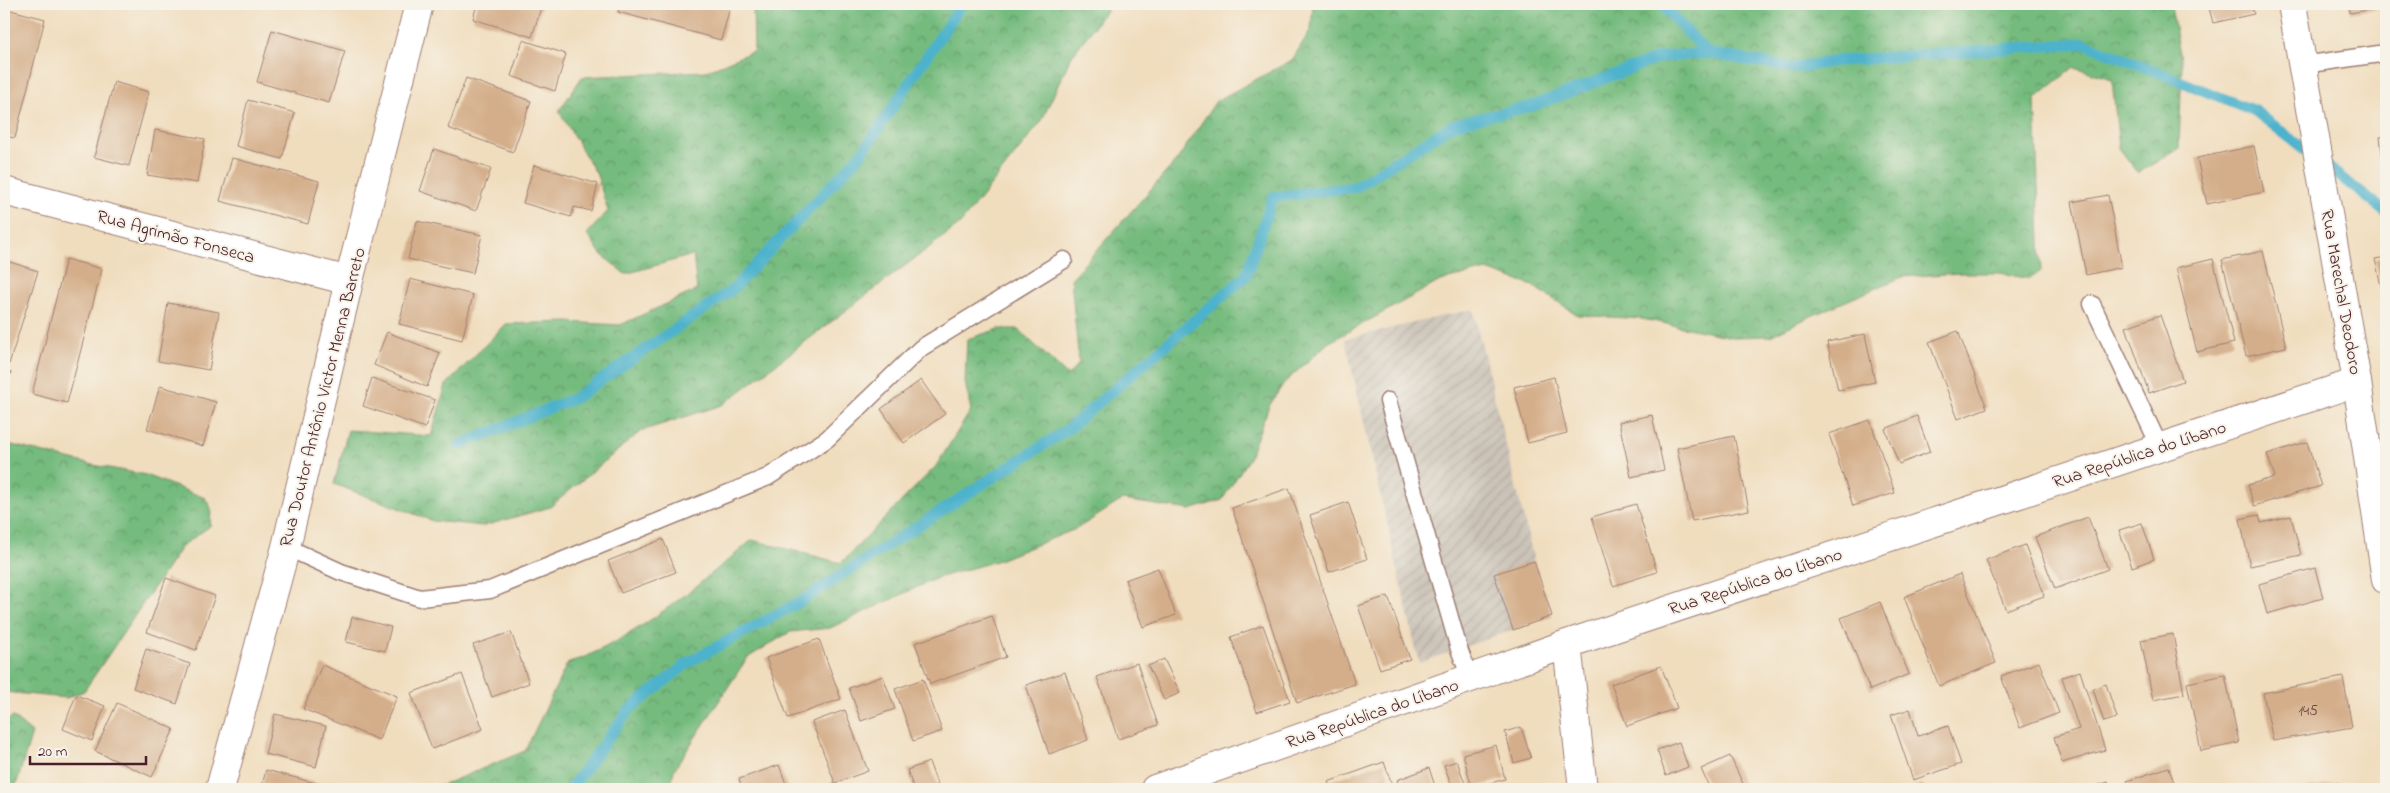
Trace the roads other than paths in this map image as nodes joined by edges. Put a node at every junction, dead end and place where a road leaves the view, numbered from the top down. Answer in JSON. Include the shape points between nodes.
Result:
{"nodes":[{"id":1,"x":419,"y":4,"type":"edge"},
{"id":2,"x":2292,"y":4,"type":"edge"},
{"id":3,"x":2386,"y":53,"type":"edge"},
{"id":4,"x":2303,"y":65,"type":"junction"},
{"id":5,"x":4,"y":192,"type":"edge"},
{"id":6,"x":1064,"y":260,"type":"dead end"},
{"id":7,"x":349,"y":281,"type":"junction"},
{"id":8,"x":2092,"y":304,"type":"dead end"},
{"id":9,"x":2357,"y":382,"type":"junction"},
{"id":10,"x":1388,"y":401,"type":"dead end"},
{"id":11,"x":2160,"y":447,"type":"junction"},
{"id":12,"x":286,"y":547,"type":"junction"},
{"id":13,"x":2386,"y":580,"type":"edge"},
{"id":14,"x":1567,"y":644,"type":"junction"},
{"id":15,"x":1470,"y":678,"type":"junction"},
{"id":16,"x":220,"y":789,"type":"edge"},
{"id":17,"x":1155,"y":789,"type":"edge"},
{"id":18,"x":1583,"y":789,"type":"edge"}],
"edges":[{"from":1,"to":7,"type":"street","name":"Rua Doutor Antônio Victor Menna Barreto"},
{"from":2,"to":4,"type":"street","name":"Rua Marechal Deodoro"},
{"from":3,"to":4,"type":"lane"},
{"from":4,"to":9,"type":"street","name":"Rua Marechal Deodoro"},
{"from":5,"to":7,"type":"street","name":"Rua Agrimão Fonseca"},
{"from":6,"to":12,"type":"lane","via":[[921,348],[827,439],[768,477],[490,590],[420,598],[341,572]]},
{"from":7,"to":12,"type":"street","name":"Rua Doutor Antônio Victor Menna Barreto"},
{"from":8,"to":11,"type":"lane"},
{"from":9,"to":11,"type":"street","name":"Rua República do Líbano"},
{"from":9,"to":13,"type":"street","name":"Rua Marechal Deodoro"},
{"from":10,"to":15,"type":"lane"},
{"from":11,"to":14,"type":"street","name":"Rua República do Líbano"},
{"from":12,"to":16,"type":"street","name":"Rua Doutor Antônio Victor Menna Barreto"},
{"from":14,"to":15,"type":"street","name":"Rua República do Líbano"},
{"from":14,"to":18,"type":"street"},
{"from":15,"to":17,"type":"street","name":"Rua República do Líbano"}]}
